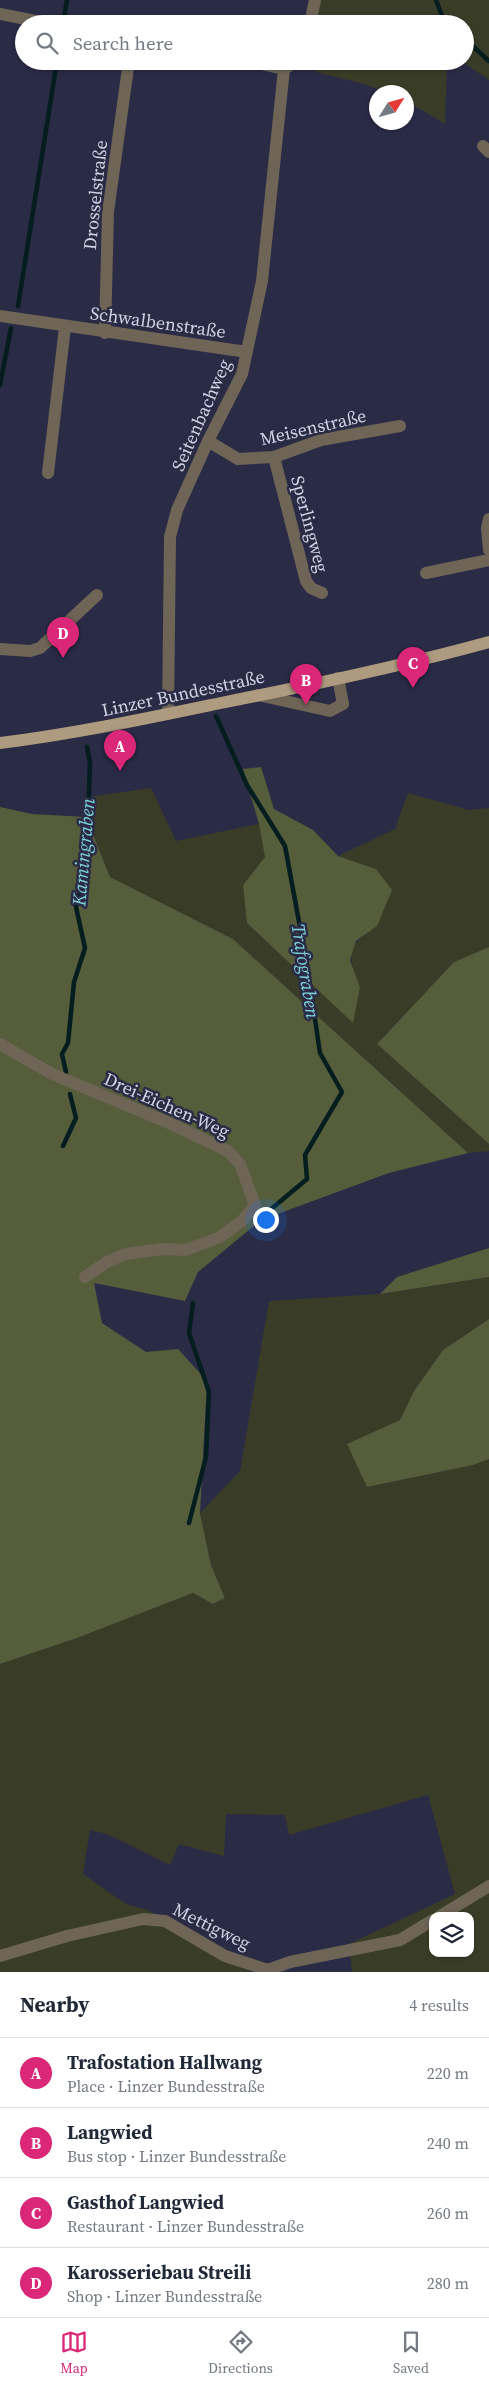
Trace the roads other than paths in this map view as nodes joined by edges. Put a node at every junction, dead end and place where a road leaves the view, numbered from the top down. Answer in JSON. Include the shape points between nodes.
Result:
{"nodes":[{"id":1,"x":315,"y":0,"type":"edge"},
{"id":2,"x":0,"y":14,"type":"edge"},
{"id":3,"x":312,"y":15,"type":"edge"},
{"id":4,"x":15,"y":17,"type":"edge"},
{"id":5,"x":129,"y":70,"type":"edge"},
{"id":6,"x":284,"y":70,"type":"edge"},
{"id":7,"x":0,"y":316,"type":"edge"},
{"id":8,"x":65,"y":327,"type":"junction"},
{"id":9,"x":105,"y":333,"type":"junction"},
{"id":10,"x":247,"y":352,"type":"junction"},
{"id":11,"x":400,"y":426,"type":"dead end"},
{"id":12,"x":208,"y":441,"type":"junction"},
{"id":13,"x":274,"y":457,"type":"junction"},
{"id":14,"x":48,"y":473,"type":"dead end"},
{"id":15,"x":489,"y":519,"type":"edge"},
{"id":16,"x":489,"y":550,"type":"edge"},
{"id":17,"x":489,"y":560,"type":"edge"},
{"id":18,"x":426,"y":573,"type":"dead end"},
{"id":19,"x":322,"y":593,"type":"dead end"},
{"id":20,"x":97,"y":595,"type":"dead end"},
{"id":21,"x":489,"y":642,"type":"edge"},
{"id":22,"x":0,"y":649,"type":"edge"},
{"id":23,"x":338,"y":678,"type":"junction"},
{"id":24,"x":258,"y":696,"type":"junction"},
{"id":25,"x":168,"y":714,"type":"junction"},
{"id":26,"x":0,"y":743,"type":"edge"},
{"id":27,"x":0,"y":1044,"type":"edge"},
{"id":28,"x":86,"y":1277,"type":"dead end"},
{"id":29,"x":489,"y":1886,"type":"edge"},
{"id":30,"x":447,"y":1912,"type":"edge"},
{"id":31,"x":429,"y":1922,"type":"edge"},
{"id":32,"x":0,"y":1956,"type":"edge"},
{"id":33,"x":267,"y":1971,"type":"edge"}],
"edges":[{"from":1,"to":3,"type":"street"},
{"from":2,"to":4,"type":"street"},
{"from":5,"to":9,"type":"street","name":"Drosselstraße","via":[[108,212]]},
{"from":6,"to":10,"type":"street","name":"Seitenbachweg","via":[[262,281]]},
{"from":7,"to":8,"type":"street","name":"Schwalbenstraße"},
{"from":8,"to":9,"type":"street","name":"Schwalbenstraße"},
{"from":8,"to":14,"type":"street","name":"Schwalbenstraße"},
{"from":9,"to":10,"type":"street","name":"Schwalbenstraße"},
{"from":10,"to":12,"type":"street","name":"Seitenbachweg","via":[[242,374]]},
{"from":11,"to":13,"type":"street","name":"Meisenstraße","via":[[321,440]]},
{"from":12,"to":13,"type":"street","name":"Meisenstraße","via":[[238,458]]},
{"from":12,"to":25,"type":"street","name":"Seitenbachweg","via":[[177,510],[170,537]]},
{"from":13,"to":19,"type":"street","name":"Sperlingweg","via":[[306,581],[311,588]]},
{"from":15,"to":16,"type":"street"},
{"from":17,"to":18,"type":"street"},
{"from":20,"to":22,"type":"street","via":[[40,648],[30,651]]},
{"from":21,"to":23,"type":"main road","name":"Linzer Bundesstraße"},
{"from":23,"to":24,"type":"main road","name":"Linzer Bundesstraße"},
{"from":23,"to":24,"type":"street","via":[[343,704],[330,711]]},
{"from":24,"to":25,"type":"main road","name":"Linzer Bundesstraße"},
{"from":25,"to":26,"type":"main road","name":"Linzer Bundesstraße","via":[[62,736]]},
{"from":27,"to":28,"type":"street","name":"Drei-Eichen-Weg","via":[[52,1074],[169,1123],[228,1152],[240,1164],[255,1205],[242,1221],[220,1237],[186,1250],[162,1248],[125,1254]]},
{"from":29,"to":30,"type":"street"},
{"from":31,"to":33,"type":"street","name":"Mettigweg","via":[[400,1940],[290,1962]]},
{"from":32,"to":33,"type":"street","name":"Mettigweg","via":[[143,1918],[165,1921],[225,1956]]}]}
